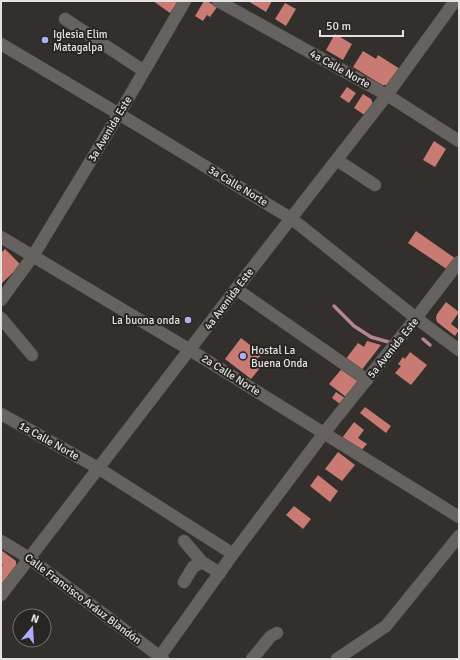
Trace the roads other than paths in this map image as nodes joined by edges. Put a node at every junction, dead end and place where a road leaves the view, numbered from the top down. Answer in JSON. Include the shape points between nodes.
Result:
{"nodes":[{"id":1,"x":185,"y":1,"type":"edge"},
{"id":2,"x":218,"y":1,"type":"edge"},
{"id":3,"x":455,"y":1,"type":"edge"},
{"id":4,"x":65,"y":19,"type":"dead end"},
{"id":5,"x":1,"y":44,"type":"edge"},
{"id":6,"x":144,"y":71,"type":"junction"},
{"id":7,"x":387,"y":96,"type":"junction"},
{"id":8,"x":119,"y":114,"type":"junction"},
{"id":9,"x":459,"y":141,"type":"edge"},
{"id":10,"x":337,"y":160,"type":"junction"},
{"id":11,"x":375,"y":185,"type":"dead end"},
{"id":12,"x":292,"y":219,"type":"junction"},
{"id":13,"x":1,"y":237,"type":"edge"},
{"id":14,"x":33,"y":256,"type":"junction"},
{"id":15,"x":459,"y":262,"type":"edge"},
{"id":16,"x":236,"y":288,"type":"junction"},
{"id":17,"x":1,"y":300,"type":"edge"},
{"id":18,"x":1,"y":318,"type":"edge"},
{"id":19,"x":416,"y":318,"type":"junction"},
{"id":20,"x":190,"y":350,"type":"junction"},
{"id":21,"x":459,"y":350,"type":"edge"},
{"id":22,"x":32,"y":355,"type":"dead end"},
{"id":23,"x":367,"y":380,"type":"junction"},
{"id":24,"x":1,"y":414,"type":"edge"},
{"id":25,"x":324,"y":433,"type":"junction"},
{"id":26,"x":98,"y":468,"type":"junction"},
{"id":27,"x":459,"y":517,"type":"edge"},
{"id":28,"x":459,"y":536,"type":"edge"},
{"id":29,"x":1,"y":541,"type":"edge"},
{"id":30,"x":184,"y":541,"type":"dead end"},
{"id":31,"x":233,"y":554,"type":"junction"},
{"id":32,"x":29,"y":558,"type":"junction"},
{"id":33,"x":202,"y":562,"type":"junction"},
{"id":34,"x":220,"y":573,"type":"junction"},
{"id":35,"x":184,"y":582,"type":"dead end"},
{"id":36,"x":1,"y":595,"type":"edge"},
{"id":37,"x":277,"y":633,"type":"dead end"},
{"id":38,"x":161,"y":658,"type":"edge"},
{"id":39,"x":252,"y":659,"type":"edge"},
{"id":40,"x":337,"y":659,"type":"edge"}],
"edges":[{"from":1,"to":6,"type":"street","name":"3a Avenida Este"},
{"from":2,"to":7,"type":"street","name":"4a Calle Norte"},
{"from":3,"to":7,"type":"street","name":"4a Avenida Este"},
{"from":4,"to":6,"type":"street"},
{"from":5,"to":8,"type":"street","name":"3a Calle Norte"},
{"from":6,"to":8,"type":"street","name":"3a Avenida Este"},
{"from":7,"to":9,"type":"street","name":"4a Calle Norte"},
{"from":7,"to":10,"type":"street","name":"4a Avenida Este"},
{"from":8,"to":12,"type":"street","name":"3a Calle Norte"},
{"from":8,"to":14,"type":"street","name":"3a Avenida Este"},
{"from":10,"to":11,"type":"street"},
{"from":10,"to":12,"type":"street","name":"4a Avenida Este"},
{"from":12,"to":16,"type":"street","name":"4a Avenida Este"},
{"from":12,"to":19,"type":"street","name":"3a Calle Norte"},
{"from":13,"to":14,"type":"street","name":"2a Calle Norte"},
{"from":14,"to":17,"type":"street","name":"3a Avenida Este"},
{"from":14,"to":20,"type":"street","name":"2a Calle Norte"},
{"from":15,"to":19,"type":"street","name":"5a Avenida Este"},
{"from":16,"to":20,"type":"street","name":"4a Avenida Este"},
{"from":16,"to":23,"type":"street"},
{"from":18,"to":22,"type":"street"},
{"from":19,"to":21,"type":"street","name":"3a Calle Norte"},
{"from":19,"to":23,"type":"street","name":"5a Avenida Este"},
{"from":20,"to":25,"type":"street","name":"2a Calle Norte"},
{"from":20,"to":26,"type":"street","name":"4a Avenida Este"},
{"from":23,"to":25,"type":"street","name":"5a Avenida Este"},
{"from":24,"to":26,"type":"street","name":"1a Calle Norte"},
{"from":25,"to":27,"type":"street","name":"2a Calle Norte"},
{"from":25,"to":31,"type":"street","name":"5a Avenida Este"},
{"from":26,"to":31,"type":"street","name":"1a Calle Norte"},
{"from":26,"to":32,"type":"street","name":"4a Avenida Este"},
{"from":28,"to":40,"type":"street","via":[[386,626]]},
{"from":29,"to":32,"type":"street","name":"Calle Francisco Aráuz Blandón"},
{"from":30,"to":33,"type":"street"},
{"from":31,"to":34,"type":"street","name":"5a Avenida Este"},
{"from":32,"to":36,"type":"street","name":"4a Avenida Este"},
{"from":32,"to":38,"type":"street","name":"Calle Francisco Aráuz Blandón"},
{"from":33,"to":34,"type":"street"},
{"from":33,"to":35,"type":"street","via":[[193,567]]},
{"from":34,"to":38,"type":"street","name":"5a Avenida Este"},
{"from":37,"to":39,"type":"street","via":[[271,636]]}]}
